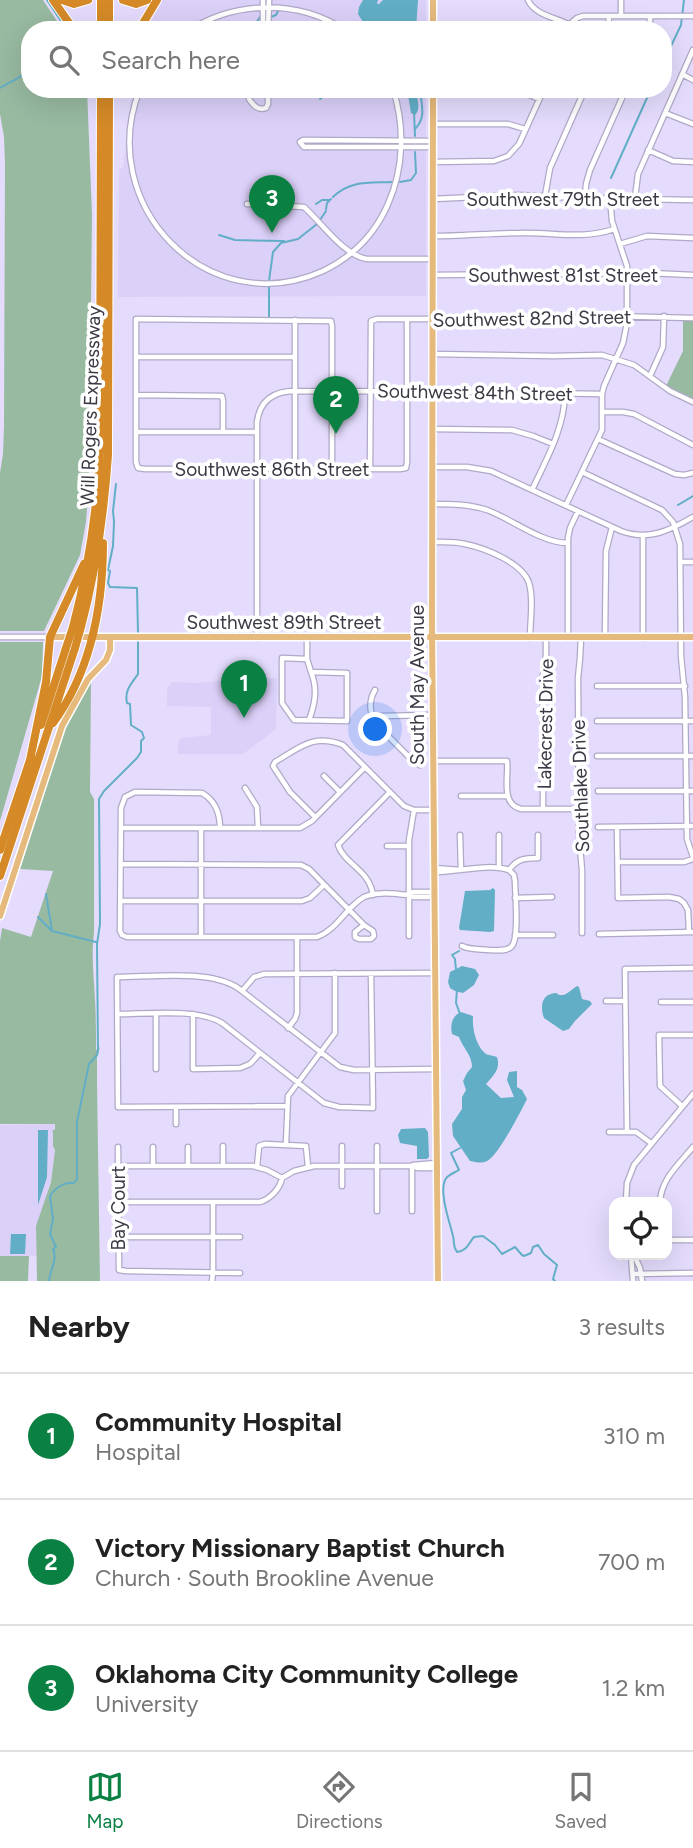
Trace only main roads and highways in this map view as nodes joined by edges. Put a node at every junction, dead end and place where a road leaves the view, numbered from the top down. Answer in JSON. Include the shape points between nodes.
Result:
{"nodes":[{"id":1,"x":53,"y":0,"type":"edge"},
{"id":2,"x":62,"y":0,"type":"edge"},
{"id":3,"x":88,"y":0,"type":"edge"},
{"id":4,"x":101,"y":0,"type":"edge"},
{"id":5,"x":109,"y":0,"type":"edge"},
{"id":6,"x":123,"y":0,"type":"edge"},
{"id":7,"x":147,"y":0,"type":"edge"},
{"id":8,"x":157,"y":0,"type":"edge"},
{"id":9,"x":433,"y":0,"type":"edge"},
{"id":10,"x":68,"y":21,"type":"edge"},
{"id":11,"x":101,"y":21,"type":"edge"},
{"id":12,"x":109,"y":21,"type":"edge"},
{"id":13,"x":144,"y":21,"type":"edge"},
{"id":14,"x":433,"y":21,"type":"edge"},
{"id":15,"x":101,"y":98,"type":"edge"},
{"id":16,"x":108,"y":98,"type":"edge"},
{"id":17,"x":112,"y":98,"type":"edge"},
{"id":18,"x":433,"y":98,"type":"edge"},
{"id":19,"x":105,"y":120,"type":"junction"},
{"id":20,"x":103,"y":519,"type":"junction"},
{"id":21,"x":89,"y":555,"type":"junction"},
{"id":22,"x":77,"y":627,"type":"junction"},
{"id":23,"x":693,"y":637,"type":"edge"},
{"id":24,"x":50,"y":638,"type":"junction"},
{"id":25,"x":93,"y":638,"type":"junction"},
{"id":26,"x":110,"y":638,"type":"junction"},
{"id":27,"x":432,"y":638,"type":"junction"},
{"id":28,"x":71,"y":648,"type":"junction"},
{"id":29,"x":48,"y":730,"type":"junction"},
{"id":30,"x":30,"y":760,"type":"junction"},
{"id":31,"x":0,"y":850,"type":"edge"},
{"id":32,"x":0,"y":876,"type":"edge"},
{"id":33,"x":0,"y":916,"type":"edge"},
{"id":34,"x":438,"y":1281,"type":"edge"}],
"edges":[{"from":1,"to":10,"type":"highway"},
{"from":2,"to":3,"type":"highway","via":[[78,4]]},
{"from":4,"to":11,"type":"highway"},
{"from":5,"to":12,"type":"highway"},
{"from":6,"to":7,"type":"highway","via":[[136,4]]},
{"from":8,"to":13,"type":"highway"},
{"from":9,"to":14,"type":"main road"},
{"from":15,"to":19,"type":"highway"},
{"from":16,"to":19,"type":"highway","name":"Will Rogers Expressway"},
{"from":17,"to":19,"type":"highway"},
{"from":18,"to":27,"type":"main road","name":"South May Avenue"},
{"from":19,"to":20,"type":"highway","name":"Will Rogers Expressway","via":[[109,423]]},
{"from":19,"to":21,"type":"highway","name":"Will Rogers Expressway","via":[[100,453]]},
{"from":20,"to":22,"type":"highway","name":"Will Rogers Expressway","via":[[93,577]]},
{"from":20,"to":25,"type":"highway"},
{"from":21,"to":22,"type":"highway","name":"Will Rogers Expressway"},
{"from":21,"to":24,"type":"highway"},
{"from":22,"to":28,"type":"highway","name":"Will Rogers Expressway","bridge":true},
{"from":23,"to":27,"type":"main road","name":"Southwest 89th Street"},
{"from":24,"to":25,"type":"main road","name":"Southwest 89th Street"},
{"from":24,"to":30,"type":"highway","via":[[46,687]]},
{"from":25,"to":26,"type":"main road","name":"Southwest 89th Street"},
{"from":25,"to":29,"type":"highway","via":[[82,671]]},
{"from":26,"to":27,"type":"main road","name":"Southwest 89th Street"},
{"from":26,"to":33,"type":"main road","via":[[106,660],[88,679],[62,726]]},
{"from":27,"to":34,"type":"main road","name":"South May Avenue"},
{"from":28,"to":29,"type":"highway","name":"Will Rogers Expressway"},
{"from":28,"to":30,"type":"highway","name":"Will Rogers Expressway"},
{"from":29,"to":32,"type":"highway","name":"Will Rogers Expressway"},
{"from":30,"to":31,"type":"highway","name":"Will Rogers Expressway"}]}
